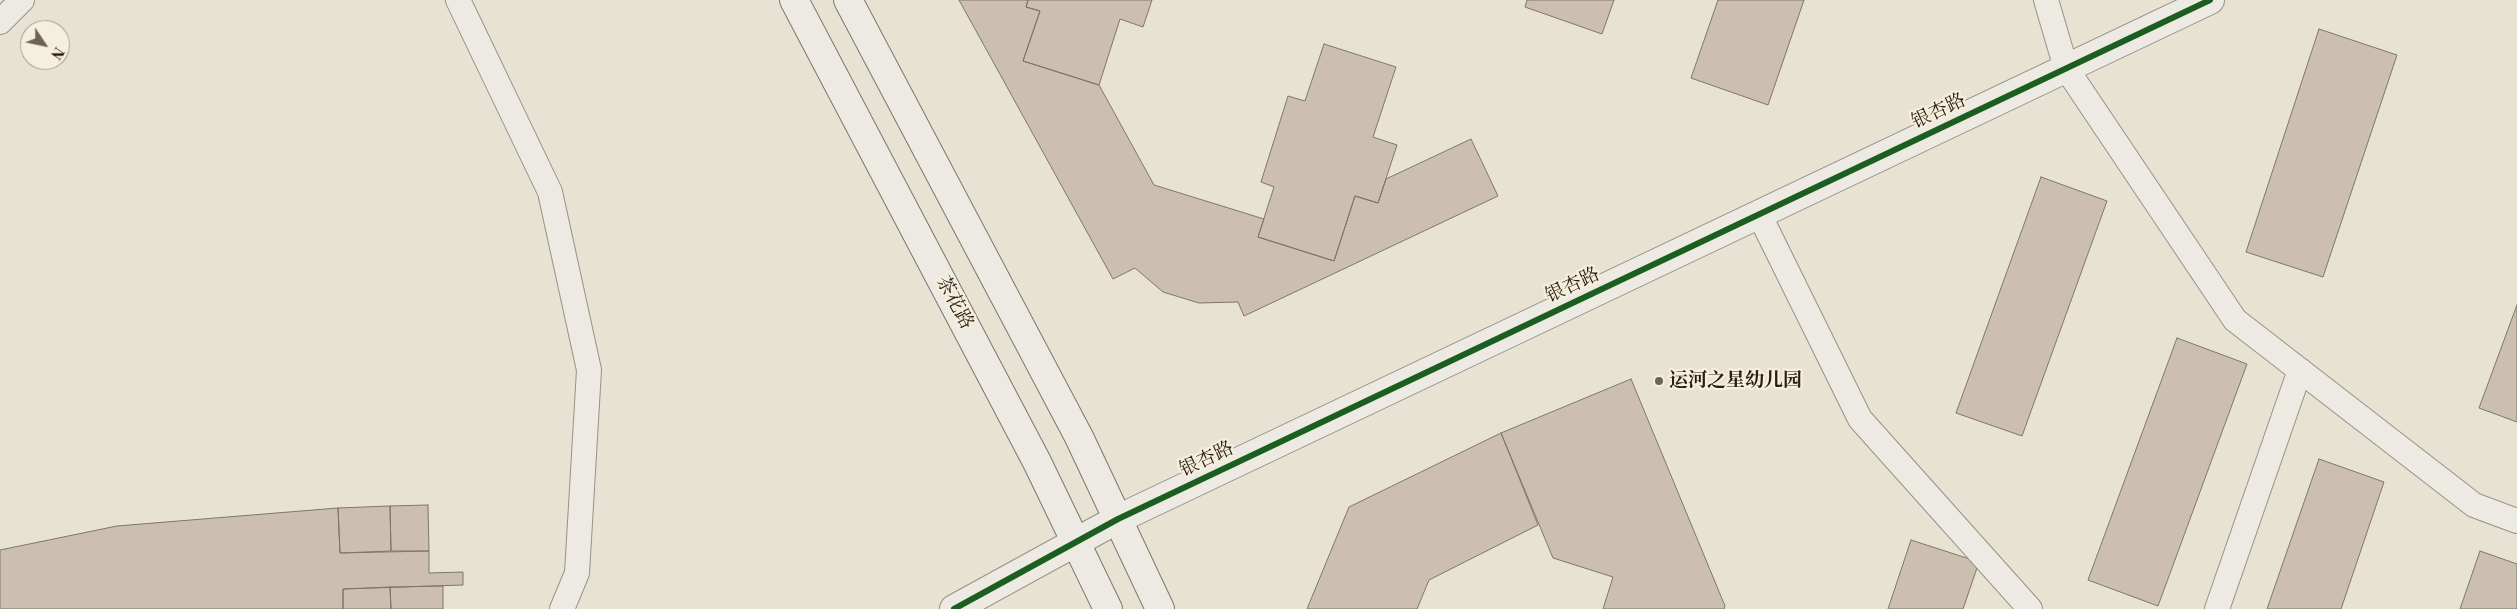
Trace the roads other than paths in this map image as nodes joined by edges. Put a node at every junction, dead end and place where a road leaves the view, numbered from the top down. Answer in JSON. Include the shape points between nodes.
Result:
{"nodes":[{"id":1,"x":22,"y":0,"type":"edge"},
{"id":2,"x":458,"y":0,"type":"edge"},
{"id":3,"x":794,"y":0,"type":"edge"},
{"id":4,"x":848,"y":0,"type":"edge"},
{"id":5,"x":2046,"y":0,"type":"edge"},
{"id":6,"x":2210,"y":0,"type":"edge"},
{"id":7,"x":0,"y":22,"type":"edge"},
{"id":8,"x":2066,"y":68,"type":"junction"},
{"id":9,"x":1759,"y":214,"type":"junction"},
{"id":10,"x":2300,"y":370,"type":"junction"},
{"id":11,"x":1118,"y":519,"type":"junction"},
{"id":12,"x":2517,"y":520,"type":"edge"},
{"id":13,"x":1076,"y":543,"type":"junction"},
{"id":14,"x":562,"y":609,"type":"edge"},
{"id":15,"x":954,"y":609,"type":"edge"},
{"id":16,"x":1108,"y":609,"type":"edge"},
{"id":17,"x":1160,"y":609,"type":"edge"},
{"id":18,"x":2030,"y":609,"type":"edge"},
{"id":19,"x":2217,"y":609,"type":"edge"}],
"edges":[{"from":1,"to":7,"type":"lane"},
{"from":2,"to":14,"type":"lane","via":[[550,192],[589,370],[577,573]]},
{"from":3,"to":13,"type":"street","name":"茶花路","via":[[1038,462]]},
{"from":4,"to":11,"type":"street","via":[[1079,437]]},
{"from":5,"to":8,"type":"lane"},
{"from":6,"to":8,"type":"street","name":"银杏路"},
{"from":8,"to":9,"type":"street","name":"银杏路"},
{"from":8,"to":10,"type":"lane","via":[[2235,320]]},
{"from":9,"to":11,"type":"street","name":"银杏路"},
{"from":9,"to":18,"type":"lane","via":[[1860,420]]},
{"from":10,"to":12,"type":"lane","via":[[2474,505]]},
{"from":10,"to":19,"type":"lane"},
{"from":11,"to":13,"type":"street","name":"银杏路"},
{"from":11,"to":17,"type":"street"},
{"from":13,"to":15,"type":"street","name":"银杏路"},
{"from":13,"to":16,"type":"street","name":"茶花路"}]}
